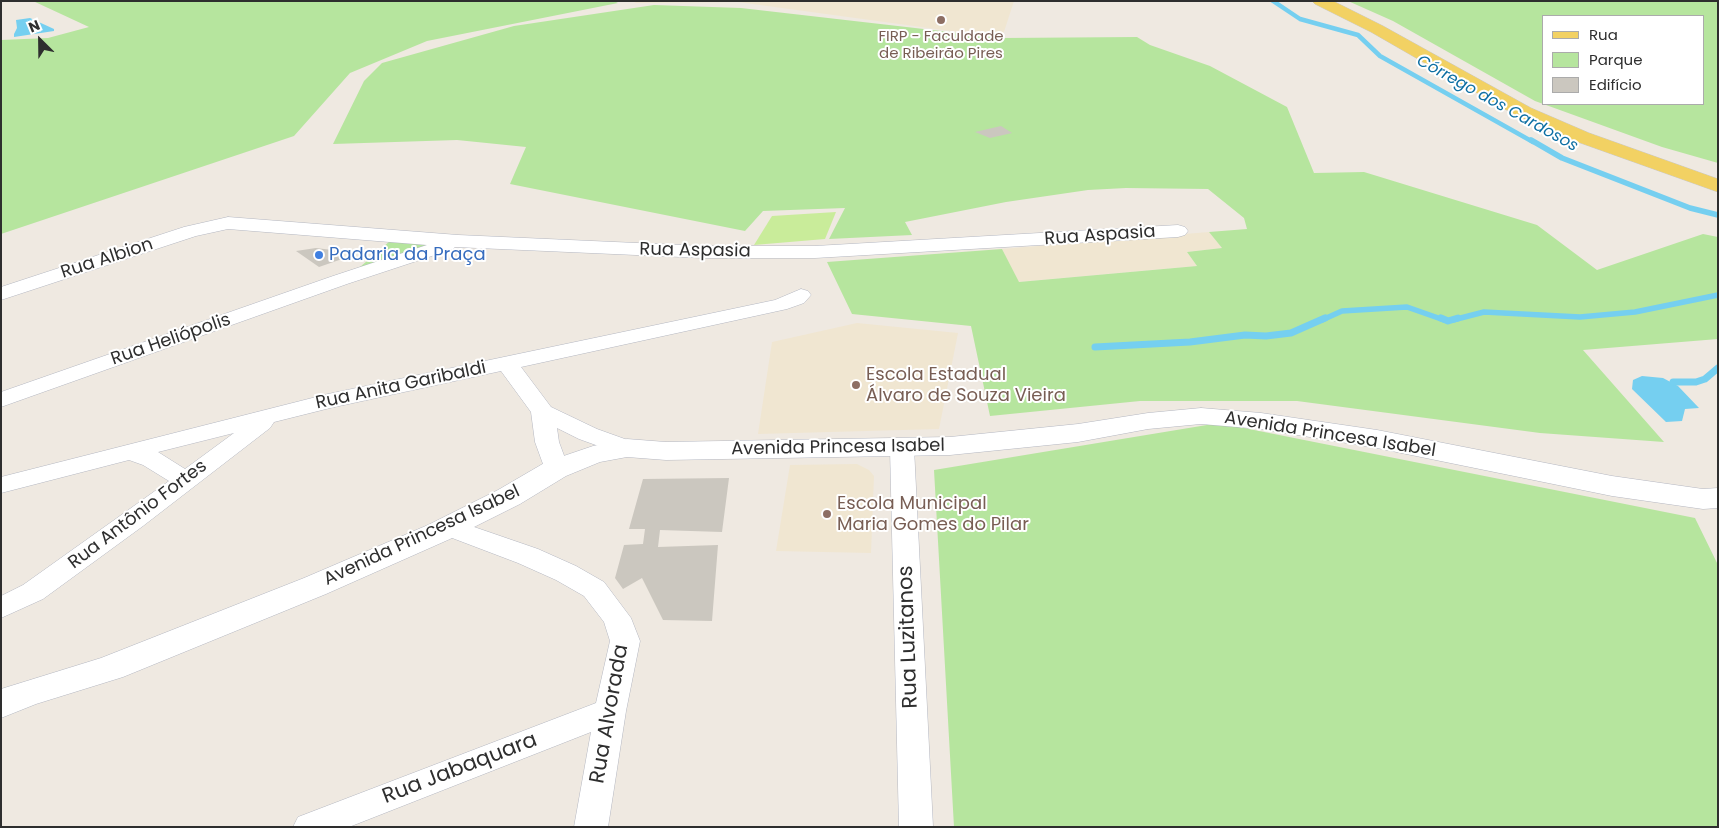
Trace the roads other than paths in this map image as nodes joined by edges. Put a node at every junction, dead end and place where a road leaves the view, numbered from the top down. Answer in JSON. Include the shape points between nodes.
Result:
{"nodes":[{"id":1,"x":1320,"y":1,"type":"edge"},
{"id":2,"x":1718,"y":186,"type":"edge"},
{"id":3,"x":213,"y":225,"type":"joint"},
{"id":4,"x":1178,"y":231,"type":"dead end"},
{"id":5,"x":388,"y":237,"type":"junction"},
{"id":6,"x":458,"y":242,"type":"junction"},
{"id":7,"x":340,"y":280,"type":"junction"},
{"id":8,"x":1,"y":294,"type":"edge"},
{"id":9,"x":801,"y":295,"type":"dead end"},
{"id":10,"x":506,"y":363,"type":"junction"},
{"id":11,"x":1,"y":400,"type":"edge"},
{"id":12,"x":543,"y":412,"type":"junction"},
{"id":13,"x":272,"y":416,"type":"junction"},
{"id":14,"x":627,"y":448,"type":"junction"},
{"id":15,"x":902,"y":448,"type":"junction"},
{"id":16,"x":130,"y":452,"type":"junction"},
{"id":17,"x":556,"y":469,"type":"junction"},
{"id":18,"x":185,"y":480,"type":"junction"},
{"id":19,"x":1,"y":485,"type":"edge"},
{"id":20,"x":1718,"y":498,"type":"edge"},
{"id":21,"x":448,"y":528,"type":"junction"},
{"id":22,"x":1,"y":608,"type":"edge"},
{"id":23,"x":1,"y":704,"type":"edge"},
{"id":24,"x":610,"y":712,"type":"junction"},
{"id":25,"x":310,"y":827,"type":"edge"},
{"id":26,"x":591,"y":827,"type":"edge"},
{"id":27,"x":916,"y":827,"type":"edge"}],
"edges":[{"from":1,"to":2,"type":"main road","via":[[1378,29],[1524,112],[1582,138]]},
{"from":3,"to":5,"type":"street","name":"Rua Aspasia","via":[[236,223]]},
{"from":3,"to":8,"type":"street","name":"Rua Albion"},
{"from":4,"to":6,"type":"street","name":"Rua Aspasia","via":[[815,252],[694,252]]},
{"from":5,"to":6,"type":"street","name":"Rua Aspasia"},
{"from":5,"to":7,"type":"street","name":"Rua Heliópolis"},
{"from":6,"to":7,"type":"street","name":"Rua Heliópolis"},
{"from":7,"to":11,"type":"street","name":"Rua Heliópolis"},
{"from":9,"to":10,"type":"street","name":"Rua Anita Garibaldi","via":[[780,305]]},
{"from":10,"to":12,"type":"street"},
{"from":10,"to":13,"type":"street","name":"Rua Anita Garibaldi","via":[[394,385]]},
{"from":12,"to":14,"type":"street"},
{"from":12,"to":17,"type":"street"},
{"from":13,"to":16,"type":"street","name":"Rua Anita Garibaldi"},
{"from":13,"to":18,"type":"street","name":"Rua Antônio Fortes"},
{"from":14,"to":15,"type":"main road","name":"Avenida Princesa Isabel","via":[[666,451]]},
{"from":14,"to":17,"type":"main road","name":"Avenida Princesa Isabel","via":[[593,455]]},
{"from":15,"to":20,"type":"main road","name":"Avenida Princesa Isabel","via":[[1078,434],[1148,421],[1210,417],[1261,421],[1377,439],[1612,486],[1704,499]]},
{"from":15,"to":27,"type":"street","name":"Rua Luzitanos"},
{"from":16,"to":18,"type":"street","via":[[152,459]]},
{"from":16,"to":19,"type":"street","name":"Rua Anita Garibaldi"},
{"from":17,"to":21,"type":"main road","name":"Avenida Princesa Isabel"},
{"from":18,"to":22,"type":"street","name":"Rua Antônio Fortes","via":[[33,592]]},
{"from":21,"to":23,"type":"main road","name":"Avenida Princesa Isabel","via":[[315,586],[111,668]]},
{"from":21,"to":24,"type":"street","name":"Rua Alvorada","via":[[566,573],[594,589],[603,599],[617,618],[625,641]]},
{"from":24,"to":25,"type":"street","name":"Rua Jabaquara"},
{"from":24,"to":26,"type":"street","name":"Rua Alvorada"}]}
